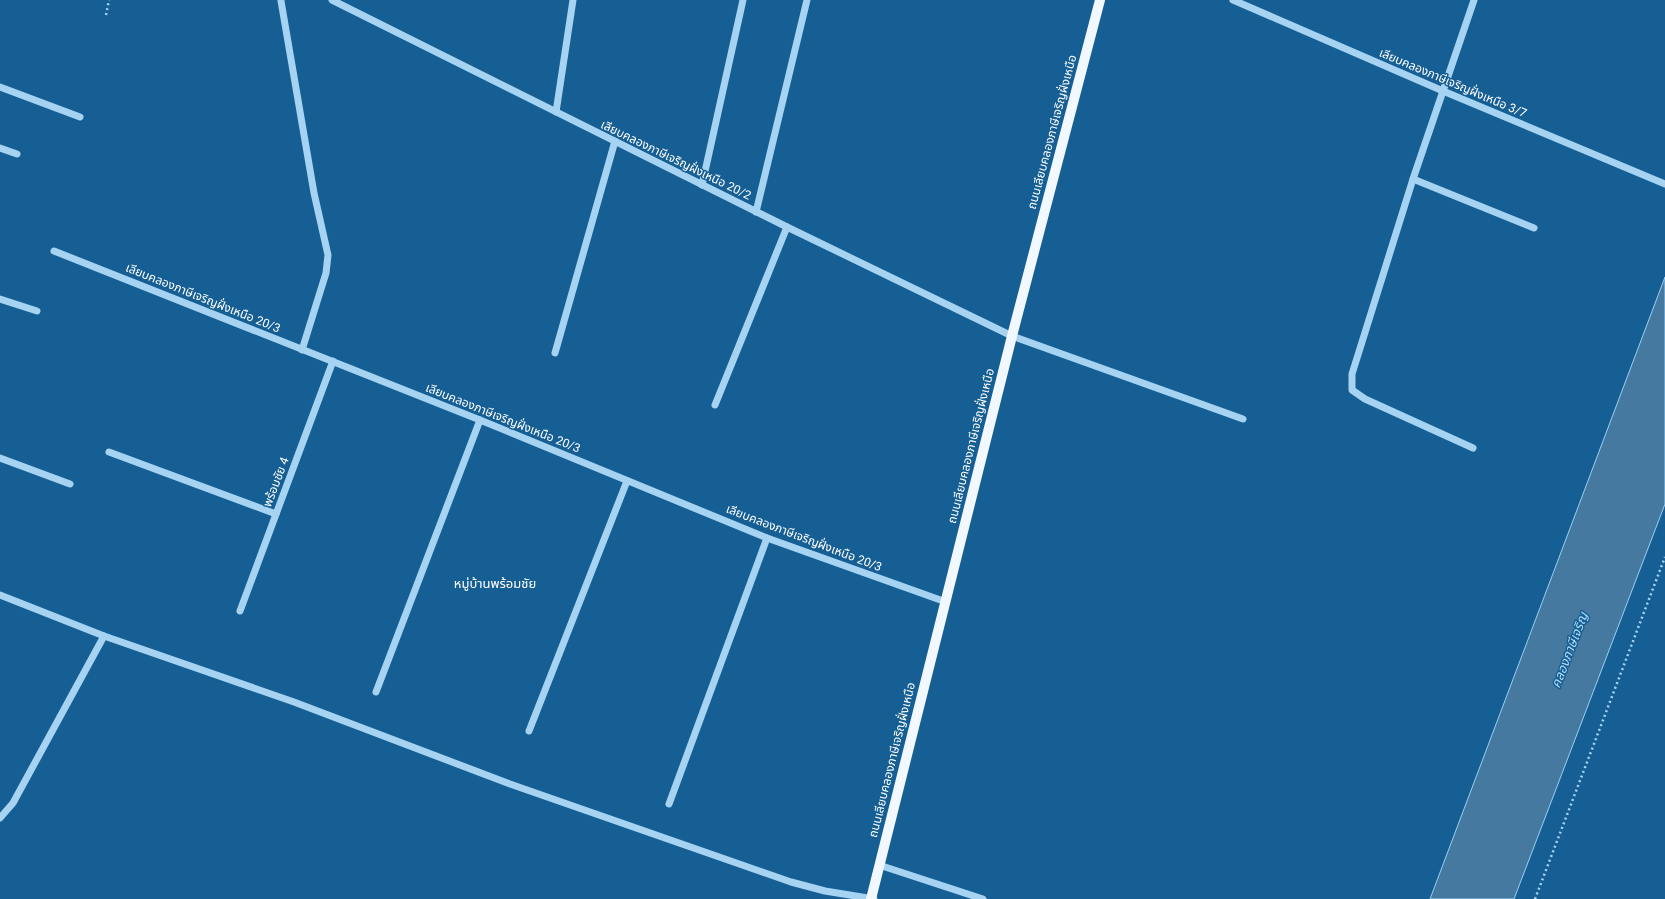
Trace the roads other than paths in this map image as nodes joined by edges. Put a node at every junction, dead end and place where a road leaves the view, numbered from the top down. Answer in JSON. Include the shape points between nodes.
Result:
{"nodes":[{"id":1,"x":332,"y":0,"type":"edge"},
{"id":2,"x":573,"y":0,"type":"edge"},
{"id":3,"x":743,"y":0,"type":"edge"},
{"id":4,"x":807,"y":0,"type":"edge"},
{"id":5,"x":1100,"y":0,"type":"edge"},
{"id":6,"x":1234,"y":0,"type":"edge"},
{"id":7,"x":1474,"y":0,"type":"edge"},
{"id":8,"x":281,"y":1,"type":"edge"},
{"id":9,"x":0,"y":87,"type":"edge"},
{"id":10,"x":1443,"y":91,"type":"junction"},
{"id":11,"x":556,"y":112,"type":"junction"},
{"id":12,"x":80,"y":117,"type":"dead end"},
{"id":13,"x":615,"y":141,"type":"junction"},
{"id":14,"x":0,"y":148,"type":"edge"},
{"id":15,"x":17,"y":154,"type":"dead end"},
{"id":16,"x":1413,"y":179,"type":"junction"},
{"id":17,"x":1665,"y":184,"type":"edge"},
{"id":18,"x":702,"y":185,"type":"junction"},
{"id":19,"x":756,"y":212,"type":"junction"},
{"id":20,"x":787,"y":227,"type":"junction"},
{"id":21,"x":1534,"y":228,"type":"dead end"},
{"id":22,"x":54,"y":250,"type":"dead end"},
{"id":23,"x":0,"y":299,"type":"edge"},
{"id":24,"x":38,"y":311,"type":"dead end"},
{"id":25,"x":1012,"y":336,"type":"junction"},
{"id":26,"x":302,"y":350,"type":"junction"},
{"id":27,"x":555,"y":353,"type":"dead end"},
{"id":28,"x":333,"y":361,"type":"junction"},
{"id":29,"x":715,"y":405,"type":"dead end"},
{"id":30,"x":1243,"y":419,"type":"dead end"},
{"id":31,"x":480,"y":420,"type":"junction"},
{"id":32,"x":1473,"y":448,"type":"dead end"},
{"id":33,"x":109,"y":452,"type":"dead end"},
{"id":34,"x":0,"y":458,"type":"edge"},
{"id":35,"x":627,"y":481,"type":"junction"},
{"id":36,"x":70,"y":484,"type":"dead end"},
{"id":37,"x":276,"y":514,"type":"junction"},
{"id":38,"x":767,"y":538,"type":"junction"},
{"id":39,"x":0,"y":595,"type":"edge"},
{"id":40,"x":946,"y":602,"type":"junction"},
{"id":41,"x":240,"y":612,"type":"dead end"},
{"id":42,"x":104,"y":636,"type":"junction"},
{"id":43,"x":376,"y":692,"type":"dead end"},
{"id":44,"x":529,"y":731,"type":"dead end"},
{"id":45,"x":669,"y":804,"type":"dead end"},
{"id":46,"x":0,"y":818,"type":"edge"},
{"id":47,"x":879,"y":865,"type":"junction"},
{"id":48,"x":872,"y":899,"type":"edge"},
{"id":49,"x":983,"y":899,"type":"edge"}],
"edges":[{"from":1,"to":11,"type":"street","name":"เลียบคลองภาษีเจริญฝั่งเหนือ 20/2"},
{"from":2,"to":11,"type":"street"},
{"from":3,"to":18,"type":"street"},
{"from":4,"to":19,"type":"street"},
{"from":5,"to":25,"type":"main road","name":"ถนนเลียบคลองภาษีเจริญฝั่งเหนือ"},
{"from":6,"to":10,"type":"street","name":"เลียบคลองภาษีเจริญฝั่งเหนือ 3/7"},
{"from":7,"to":10,"type":"street"},
{"from":8,"to":26,"type":"street","via":[[314,194],[328,255],[326,273]]},
{"from":9,"to":12,"type":"street"},
{"from":10,"to":16,"type":"street"},
{"from":10,"to":17,"type":"street","name":"เลียบคลองภาษีเจริญฝั่งเหนือ 3/7"},
{"from":11,"to":13,"type":"street","name":"เลียบคลองภาษีเจริญฝั่งเหนือ 20/2"},
{"from":13,"to":18,"type":"street","name":"เลียบคลองภาษีเจริญฝั่งเหนือ 20/2"},
{"from":13,"to":27,"type":"street"},
{"from":14,"to":15,"type":"street"},
{"from":16,"to":21,"type":"street"},
{"from":16,"to":32,"type":"street","via":[[1352,374],[1352,390],[1365,399]]},
{"from":18,"to":19,"type":"street","name":"เลียบคลองภาษีเจริญฝั่งเหนือ 20/2"},
{"from":19,"to":20,"type":"street","name":"เลียบคลองภาษีเจริญฝั่งเหนือ 20/2"},
{"from":20,"to":25,"type":"street","name":"เลียบคลองภาษีเจริญฝั่งเหนือ 20/2"},
{"from":20,"to":29,"type":"street"},
{"from":22,"to":26,"type":"street","name":"เลียบคลองภาษีเจริญฝั่งเหนือ 20/3"},
{"from":23,"to":24,"type":"street"},
{"from":25,"to":30,"type":"street","name":"เลียบคลองภาษีเจริญฝั่งเหนือ 20/2"},
{"from":25,"to":40,"type":"main road","name":"ถนนเลียบคลองภาษีเจริญฝั่งเหนือ"},
{"from":26,"to":28,"type":"street","name":"เลียบคลองภาษีเจริญฝั่งเหนือ 20/3"},
{"from":28,"to":31,"type":"street","name":"เลียบคลองภาษีเจริญฝั่งเหนือ 20/3"},
{"from":28,"to":37,"type":"street","name":"พร้อมชัย 4"},
{"from":31,"to":35,"type":"street","name":"เลียบคลองภาษีเจริญฝั่งเหนือ 20/3"},
{"from":31,"to":43,"type":"street"},
{"from":33,"to":37,"type":"street"},
{"from":34,"to":36,"type":"street"},
{"from":35,"to":38,"type":"street","name":"เลียบคลองภาษีเจริญฝั่งเหนือ 20/3"},
{"from":35,"to":44,"type":"street"},
{"from":37,"to":41,"type":"street","name":"พร้อมชัย 4"},
{"from":38,"to":40,"type":"street","name":"เลียบคลองภาษีเจริญฝั่งเหนือ 20/3"},
{"from":38,"to":45,"type":"street"},
{"from":39,"to":42,"type":"street"},
{"from":40,"to":47,"type":"main road","name":"ถนนเลียบคลองภาษีเจริญฝั่งเหนือ"},
{"from":42,"to":46,"type":"street","via":[[14,803]]},
{"from":42,"to":48,"type":"street","via":[[294,702],[510,784],[784,880],[825,891]]},
{"from":47,"to":48,"type":"main road","name":"ถนนเลียบคลองภาษีเจริญฝั่งเหนือ"},
{"from":47,"to":49,"type":"street"}]}
